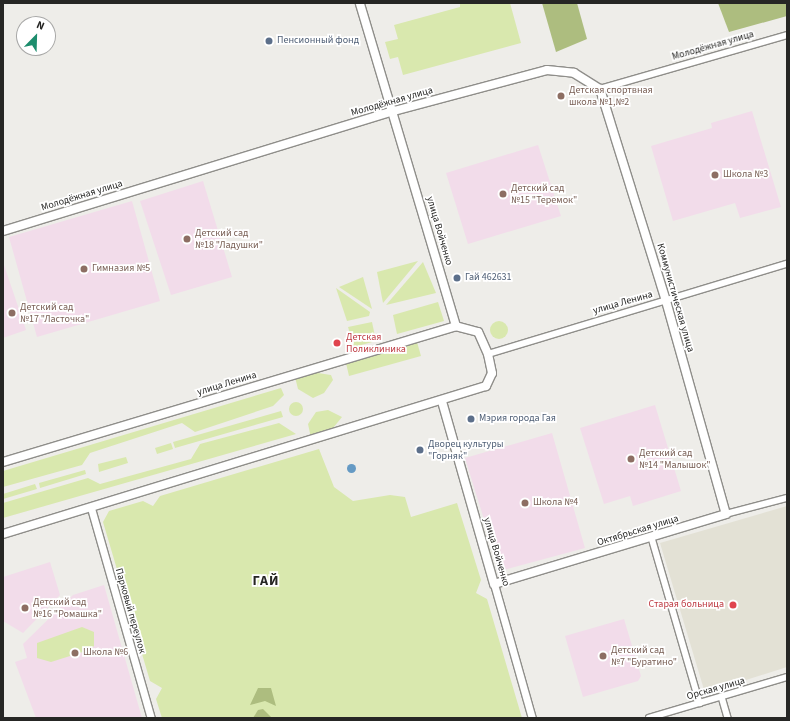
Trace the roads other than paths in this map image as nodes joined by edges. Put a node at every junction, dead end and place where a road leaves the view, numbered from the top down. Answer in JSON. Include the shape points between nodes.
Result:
{"nodes":[{"id":1,"x":360,"y":3,"type":"edge"},
{"id":2,"x":787,"y":35,"type":"edge"},
{"id":3,"x":600,"y":89,"type":"junction"},
{"id":4,"x":394,"y":111,"type":"junction"},
{"id":5,"x":3,"y":231,"type":"edge"},
{"id":6,"x":787,"y":264,"type":"edge"},
{"id":7,"x":666,"y":301,"type":"junction"},
{"id":8,"x":456,"y":326,"type":"junction"},
{"id":9,"x":488,"y":354,"type":"junction"},
{"id":10,"x":442,"y":402,"type":"junction"},
{"id":11,"x":3,"y":462,"type":"edge"},
{"id":12,"x":787,"y":498,"type":"edge"},
{"id":13,"x":91,"y":508,"type":"junction"},
{"id":14,"x":726,"y":514,"type":"junction"},
{"id":15,"x":3,"y":534,"type":"edge"},
{"id":16,"x":652,"y":538,"type":"junction"},
{"id":17,"x":494,"y":584,"type":"junction"},
{"id":18,"x":787,"y":677,"type":"edge"},
{"id":19,"x":722,"y":697,"type":"junction"},
{"id":20,"x":700,"y":703,"type":"junction"},
{"id":21,"x":151,"y":718,"type":"edge"},
{"id":22,"x":532,"y":718,"type":"edge"},
{"id":23,"x":649,"y":718,"type":"edge"},
{"id":24,"x":728,"y":718,"type":"edge"}],
"edges":[{"from":1,"to":4,"type":"main road","name":"улица Войченко"},
{"from":2,"to":3,"type":"street","name":"Молодёжная улица"},
{"from":3,"to":4,"type":"main road","name":"Молодёжная улица","via":[[574,73],[547,70]]},
{"from":3,"to":7,"type":"main road","name":"Коммунистическая улица"},
{"from":4,"to":5,"type":"main road","name":"Молодёжная улица"},
{"from":4,"to":8,"type":"main road","name":"улица Войченко"},
{"from":6,"to":7,"type":"street","name":"улица Ленина"},
{"from":7,"to":9,"type":"street","name":"улица Ленина"},
{"from":7,"to":14,"type":"main road","name":"Коммунистическая улица"},
{"from":8,"to":9,"type":"main road","via":[[478,332]]},
{"from":8,"to":11,"type":"main road","name":"улица Ленина"},
{"from":9,"to":10,"type":"main road","via":[[492,373],[486,386]]},
{"from":10,"to":13,"type":"main road"},
{"from":10,"to":17,"type":"main road","name":"улица Войченко"},
{"from":12,"to":14,"type":"street","name":"Октябрьская улица"},
{"from":13,"to":15,"type":"main road"},
{"from":13,"to":21,"type":"street","name":"Парковый переулок"},
{"from":14,"to":16,"type":"main road","name":"Октябрьская улица"},
{"from":16,"to":17,"type":"main road","name":"Октябрьская улица"},
{"from":16,"to":20,"type":"street"},
{"from":17,"to":22,"type":"street","name":"улица Войченко"},
{"from":18,"to":19,"type":"street","name":"Орская улица"},
{"from":19,"to":20,"type":"street","name":"Орская улица"},
{"from":19,"to":24,"type":"street"},
{"from":20,"to":23,"type":"street","name":"Орская улица"}]}
